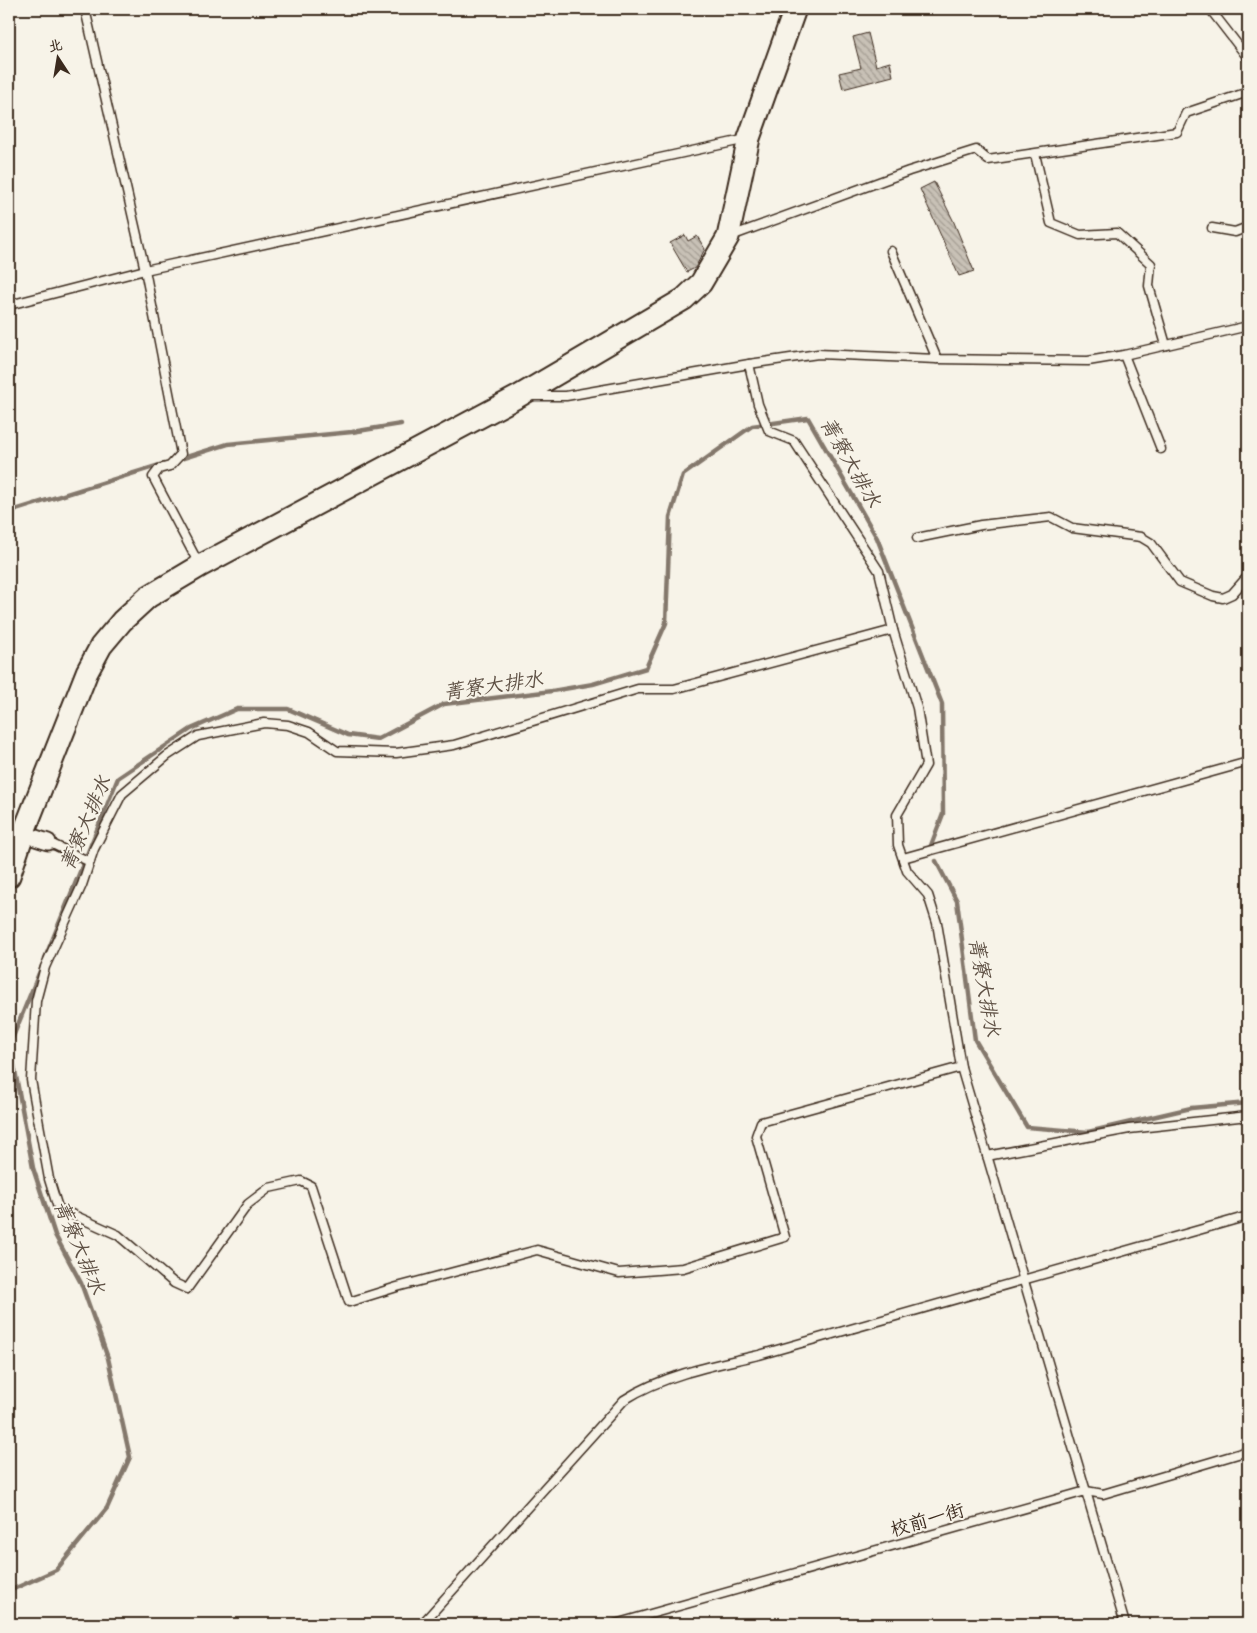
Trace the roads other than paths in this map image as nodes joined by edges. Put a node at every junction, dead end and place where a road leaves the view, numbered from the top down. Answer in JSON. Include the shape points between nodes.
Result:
{"nodes":[{"id":1,"x":85,"y":9,"type":"edge"},
{"id":2,"x":795,"y":9,"type":"edge"},
{"id":3,"x":1210,"y":9,"type":"edge"},
{"id":4,"x":1248,"y":58,"type":"edge"},
{"id":5,"x":1248,"y":92,"type":"edge"},
{"id":6,"x":749,"y":138,"type":"junction"},
{"id":7,"x":1034,"y":154,"type":"junction"},
{"id":8,"x":1248,"y":227,"type":"edge"},
{"id":9,"x":1212,"y":228,"type":"dead end"},
{"id":10,"x":728,"y":237,"type":"junction"},
{"id":11,"x":891,"y":251,"type":"dead end"},
{"id":12,"x":146,"y":270,"type":"junction"},
{"id":13,"x":9,"y":305,"type":"edge"},
{"id":14,"x":1248,"y":326,"type":"edge"},
{"id":15,"x":1166,"y":345,"type":"junction"},
{"id":16,"x":1124,"y":355,"type":"junction"},
{"id":17,"x":937,"y":359,"type":"junction"},
{"id":18,"x":748,"y":364,"type":"junction"},
{"id":19,"x":519,"y":396,"type":"junction"},
{"id":20,"x":1161,"y":449,"type":"dead end"},
{"id":21,"x":917,"y":538,"type":"dead end"},
{"id":22,"x":200,"y":566,"type":"junction"},
{"id":23,"x":1248,"y":576,"type":"edge"},
{"id":24,"x":893,"y":630,"type":"junction"},
{"id":25,"x":1248,"y":762,"type":"edge"},
{"id":26,"x":16,"y":834,"type":"edge"},
{"id":27,"x":48,"y":842,"type":"joint"},
{"id":28,"x":903,"y":858,"type":"junction"},
{"id":29,"x":88,"y":861,"type":"junction"},
{"id":30,"x":9,"y":876,"type":"edge"},
{"id":31,"x":961,"y":1067,"type":"junction"},
{"id":32,"x":1248,"y":1116,"type":"edge"},
{"id":33,"x":987,"y":1156,"type":"junction"},
{"id":34,"x":1248,"y":1216,"type":"edge"},
{"id":35,"x":1023,"y":1278,"type":"junction"},
{"id":36,"x":1248,"y":1451,"type":"edge"},
{"id":37,"x":1086,"y":1490,"type":"junction"},
{"id":38,"x":422,"y":1624,"type":"edge"},
{"id":39,"x":615,"y":1624,"type":"edge"},
{"id":40,"x":1124,"y":1624,"type":"edge"}],
"edges":[{"from":1,"to":12,"type":"lane"},
{"from":2,"to":6,"type":"street"},
{"from":3,"to":4,"type":"lane"},
{"from":5,"to":7,"type":"lane","via":[[1186,113],[1177,132]]},
{"from":6,"to":10,"type":"street"},
{"from":6,"to":12,"type":"lane"},
{"from":7,"to":10,"type":"lane","via":[[988,160],[976,150]]},
{"from":7,"to":15,"type":"lane","via":[[1051,223],[1080,235],[1117,233],[1150,264],[1149,286]]},
{"from":8,"to":9,"type":"lane","via":[[1235,232]]},
{"from":10,"to":19,"type":"street","via":[[701,283],[684,300]]},
{"from":11,"to":17,"type":"lane"},
{"from":12,"to":13,"type":"lane"},
{"from":12,"to":22,"type":"lane","via":[[181,454],[153,477]]},
{"from":14,"to":15,"type":"lane"},
{"from":15,"to":16,"type":"lane"},
{"from":16,"to":17,"type":"lane","via":[[1088,361]]},
{"from":16,"to":20,"type":"lane"},
{"from":17,"to":18,"type":"lane","via":[[818,354]]},
{"from":18,"to":19,"type":"lane","via":[[566,396]]},
{"from":18,"to":24,"type":"lane","via":[[769,431],[794,441],[879,571]]},
{"from":19,"to":22,"type":"street"},
{"from":21,"to":23,"type":"lane","via":[[981,525],[1051,517],[1072,528],[1140,537],[1152,543],[1180,582],[1213,596],[1223,598],[1232,594]]},
{"from":22,"to":26,"type":"street","via":[[148,598],[101,646]]},
{"from":24,"to":28,"type":"lane","via":[[917,708],[926,765],[897,815],[898,845]]},
{"from":24,"to":29,"type":"lane","via":[[674,689],[638,689],[454,744],[396,753],[337,751],[309,732],[288,725],[264,723],[198,736],[167,756],[122,794]]},
{"from":25,"to":28,"type":"lane"},
{"from":26,"to":27,"type":"street"},
{"from":26,"to":30,"type":"street"},
{"from":27,"to":29,"type":"lane"},
{"from":28,"to":31,"type":"lane","via":[[907,871],[928,895],[937,923]]},
{"from":29,"to":31,"type":"lane","via":[[82,885],[45,967],[36,1001],[31,1080],[49,1179],[58,1208],[118,1235],[174,1283],[187,1289],[248,1204],[269,1188],[302,1181],[311,1186],[349,1302],[537,1250],[619,1273],[683,1268],[785,1237],[756,1136],[761,1122]]},
{"from":31,"to":33,"type":"lane"},
{"from":32,"to":33,"type":"lane","via":[[1129,1130]]},
{"from":33,"to":35,"type":"lane"},
{"from":34,"to":35,"type":"lane"},
{"from":35,"to":37,"type":"lane"},
{"from":35,"to":38,"type":"lane","via":[[759,1355],[716,1364],[640,1390],[624,1400]]},
{"from":36,"to":37,"type":"lane","name":"校前一街","via":[[1103,1494]]},
{"from":37,"to":39,"type":"lane","name":"校前一街"},
{"from":37,"to":40,"type":"lane"}]}
